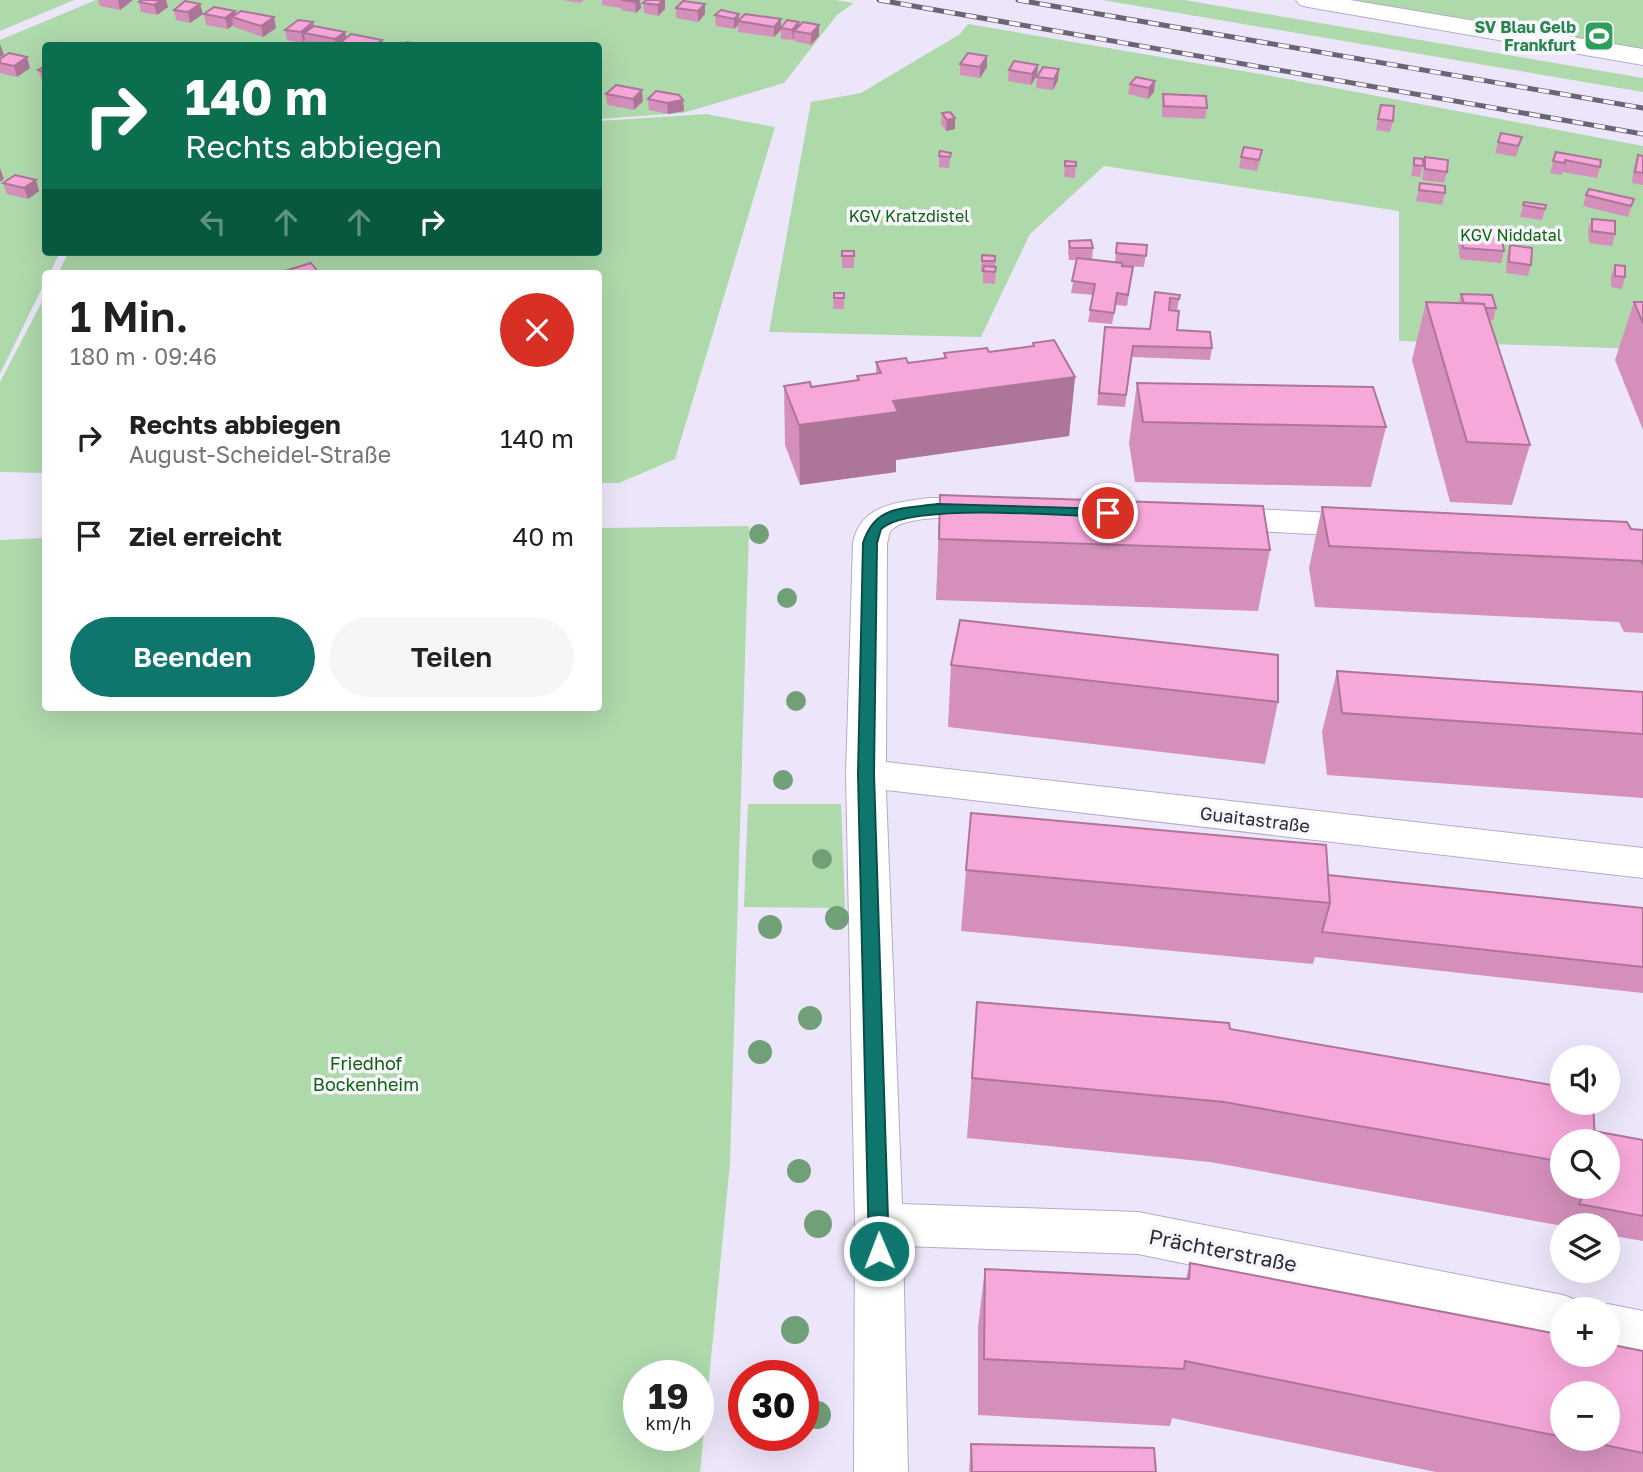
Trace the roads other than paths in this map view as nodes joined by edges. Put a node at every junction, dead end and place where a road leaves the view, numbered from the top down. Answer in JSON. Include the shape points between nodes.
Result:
{"nodes":[{"id":1,"x":1308,"y":0,"type":"edge"},
{"id":2,"x":1643,"y":57,"type":"edge"},
{"id":3,"x":1030,"y":510,"type":"edge"},
{"id":4,"x":1177,"y":516,"type":"edge"},
{"id":5,"x":1396,"y":527,"type":"edge"},
{"id":6,"x":866,"y":774,"type":"junction"},
{"id":7,"x":1643,"y":863,"type":"edge"},
{"id":8,"x":879,"y":1224,"type":"junction"},
{"id":9,"x":1550,"y":1315,"type":"edge"},
{"id":10,"x":1620,"y":1329,"type":"edge"},
{"id":11,"x":1643,"y":1334,"type":"edge"},
{"id":12,"x":881,"y":1472,"type":"edge"}],
"edges":[{"from":1,"to":2,"type":"street"},
{"from":3,"to":6,"type":"street","via":[[937,509],[897,514],[875,527],[870,543]]},
{"from":4,"to":5,"type":"street"},
{"from":6,"to":7,"type":"street","name":"Guaitastraße"},
{"from":6,"to":8,"type":"street"},
{"from":8,"to":9,"type":"street","name":"Prächterstraße","via":[[1138,1234]]},
{"from":8,"to":12,"type":"street"},
{"from":10,"to":11,"type":"street"}]}
